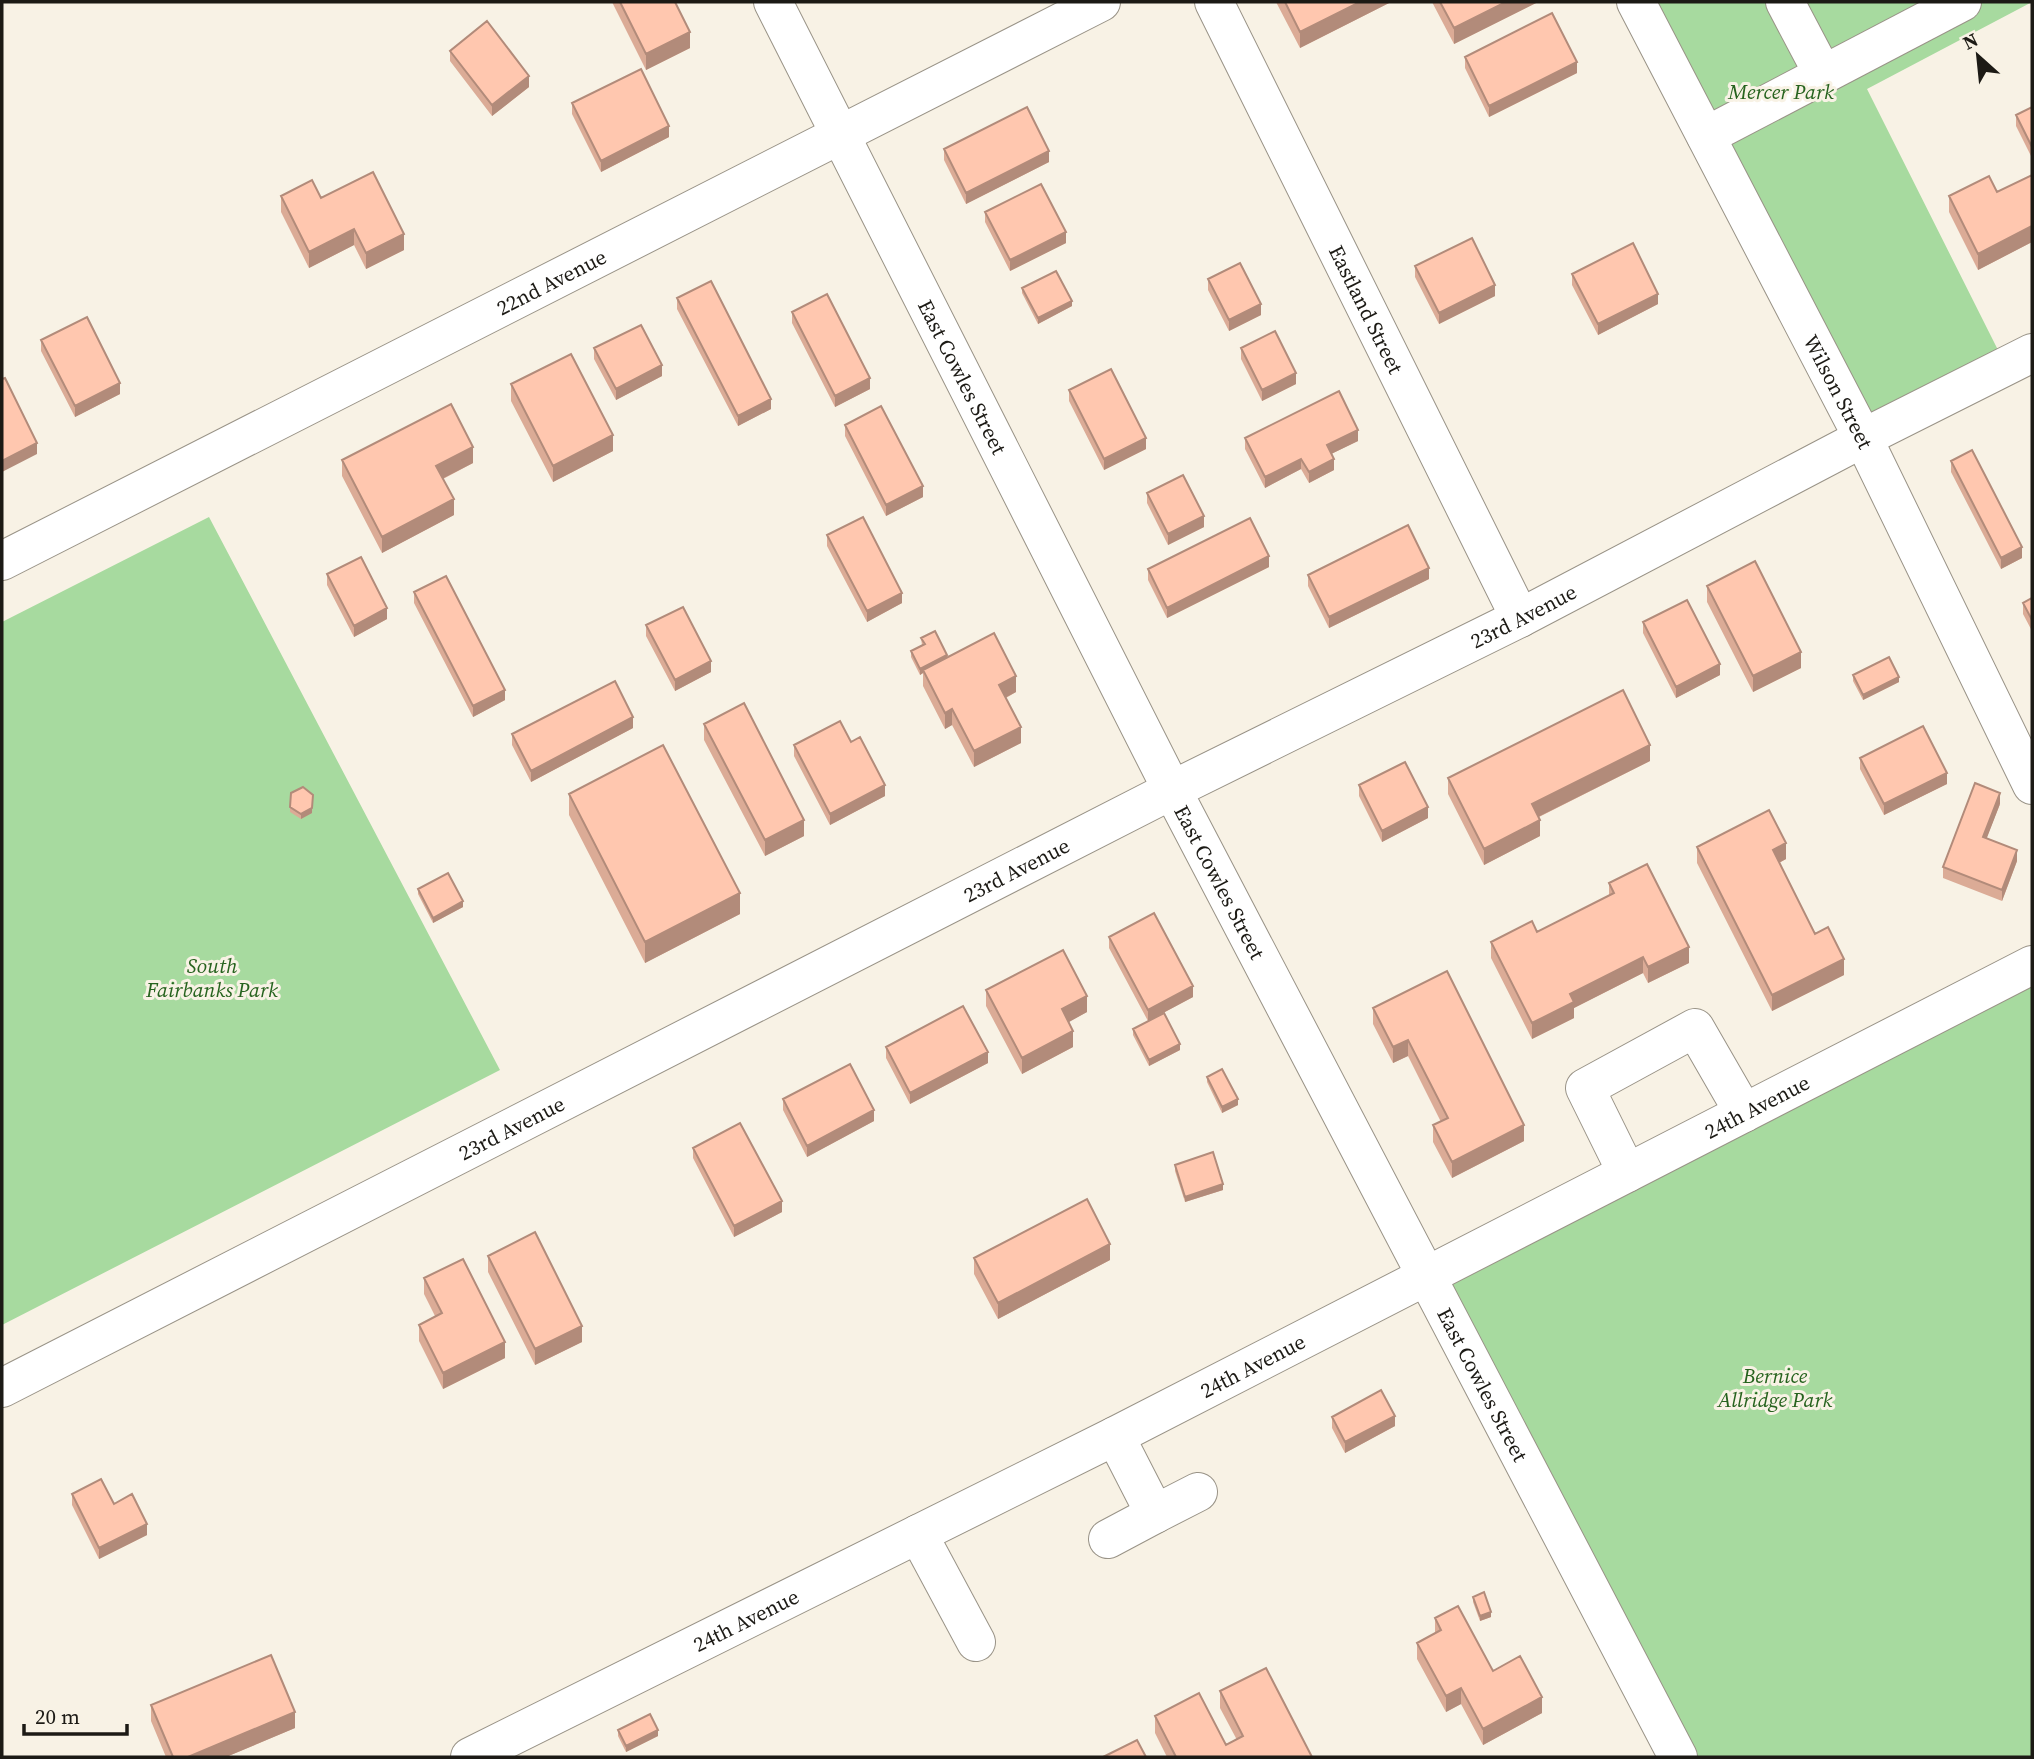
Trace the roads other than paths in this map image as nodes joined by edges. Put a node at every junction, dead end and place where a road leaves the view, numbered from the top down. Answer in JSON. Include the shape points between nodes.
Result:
{"nodes":[{"id":1,"x":774,"y":2,"type":"edge"},
{"id":2,"x":1101,"y":2,"type":"edge"},
{"id":3,"x":1214,"y":2,"type":"edge"},
{"id":4,"x":1636,"y":2,"type":"edge"},
{"id":5,"x":1785,"y":2,"type":"edge"},
{"id":6,"x":1962,"y":2,"type":"edge"},
{"id":7,"x":1823,"y":74,"type":"junction"},
{"id":8,"x":841,"y":134,"type":"junction"},
{"id":9,"x":1706,"y":136,"type":"junction"},
{"id":10,"x":2032,"y":353,"type":"edge"},
{"id":11,"x":1863,"y":438,"type":"junction"},
{"id":12,"x":2,"y":561,"type":"edge"},
{"id":13,"x":1520,"y":618,"type":"junction"},
{"id":14,"x":2032,"y":785,"type":"edge"},
{"id":15,"x":1172,"y":790,"type":"junction"},
{"id":16,"x":2032,"y":965,"type":"edge"},
{"id":17,"x":1744,"y":1113,"type":"junction"},
{"id":18,"x":1627,"y":1173,"type":"junction"},
{"id":19,"x":1427,"y":1275,"type":"junction"},
{"id":20,"x":2,"y":1388,"type":"edge"},
{"id":21,"x":1115,"y":1436,"type":"junction"},
{"id":22,"x":1198,"y":1492,"type":"dead end"},
{"id":23,"x":1155,"y":1514,"type":"junction"},
{"id":24,"x":918,"y":1534,"type":"junction"},
{"id":25,"x":1108,"y":1539,"type":"dead end"},
{"id":26,"x":976,"y":1642,"type":"dead end"},
{"id":27,"x":1671,"y":1755,"type":"edge"},
{"id":28,"x":470,"y":1757,"type":"edge"}],
"edges":[{"from":1,"to":8,"type":"street","name":"East Cowles Street"},
{"from":2,"to":8,"type":"street","name":"22nd Avenue"},
{"from":3,"to":13,"type":"street","name":"Eastland Street"},
{"from":4,"to":9,"type":"street","name":"Wilson Street"},
{"from":5,"to":7,"type":"street"},
{"from":6,"to":7,"type":"street"},
{"from":7,"to":9,"type":"street"},
{"from":8,"to":12,"type":"street","name":"22nd Avenue"},
{"from":8,"to":15,"type":"street","name":"East Cowles Street"},
{"from":9,"to":11,"type":"street","name":"Wilson Street"},
{"from":10,"to":11,"type":"street","name":"23rd Avenue"},
{"from":11,"to":13,"type":"street","name":"23rd Avenue"},
{"from":11,"to":14,"type":"street","name":"Wilson Street"},
{"from":13,"to":15,"type":"street","name":"23rd Avenue"},
{"from":15,"to":19,"type":"street","name":"East Cowles Street"},
{"from":15,"to":20,"type":"street","name":"23rd Avenue"},
{"from":16,"to":17,"type":"street","name":"24th Avenue"},
{"from":17,"to":18,"type":"street","name":"24th Avenue"},
{"from":17,"to":18,"type":"street","via":[[1695,1028],[1585,1088]]},
{"from":18,"to":19,"type":"street","name":"24th Avenue"},
{"from":19,"to":21,"type":"street","name":"24th Avenue"},
{"from":19,"to":27,"type":"street","name":"East Cowles Street"},
{"from":21,"to":23,"type":"street"},
{"from":21,"to":24,"type":"street","name":"24th Avenue"},
{"from":22,"to":23,"type":"street"},
{"from":23,"to":25,"type":"street"},
{"from":24,"to":26,"type":"street"},
{"from":24,"to":28,"type":"street","name":"24th Avenue"}]}
